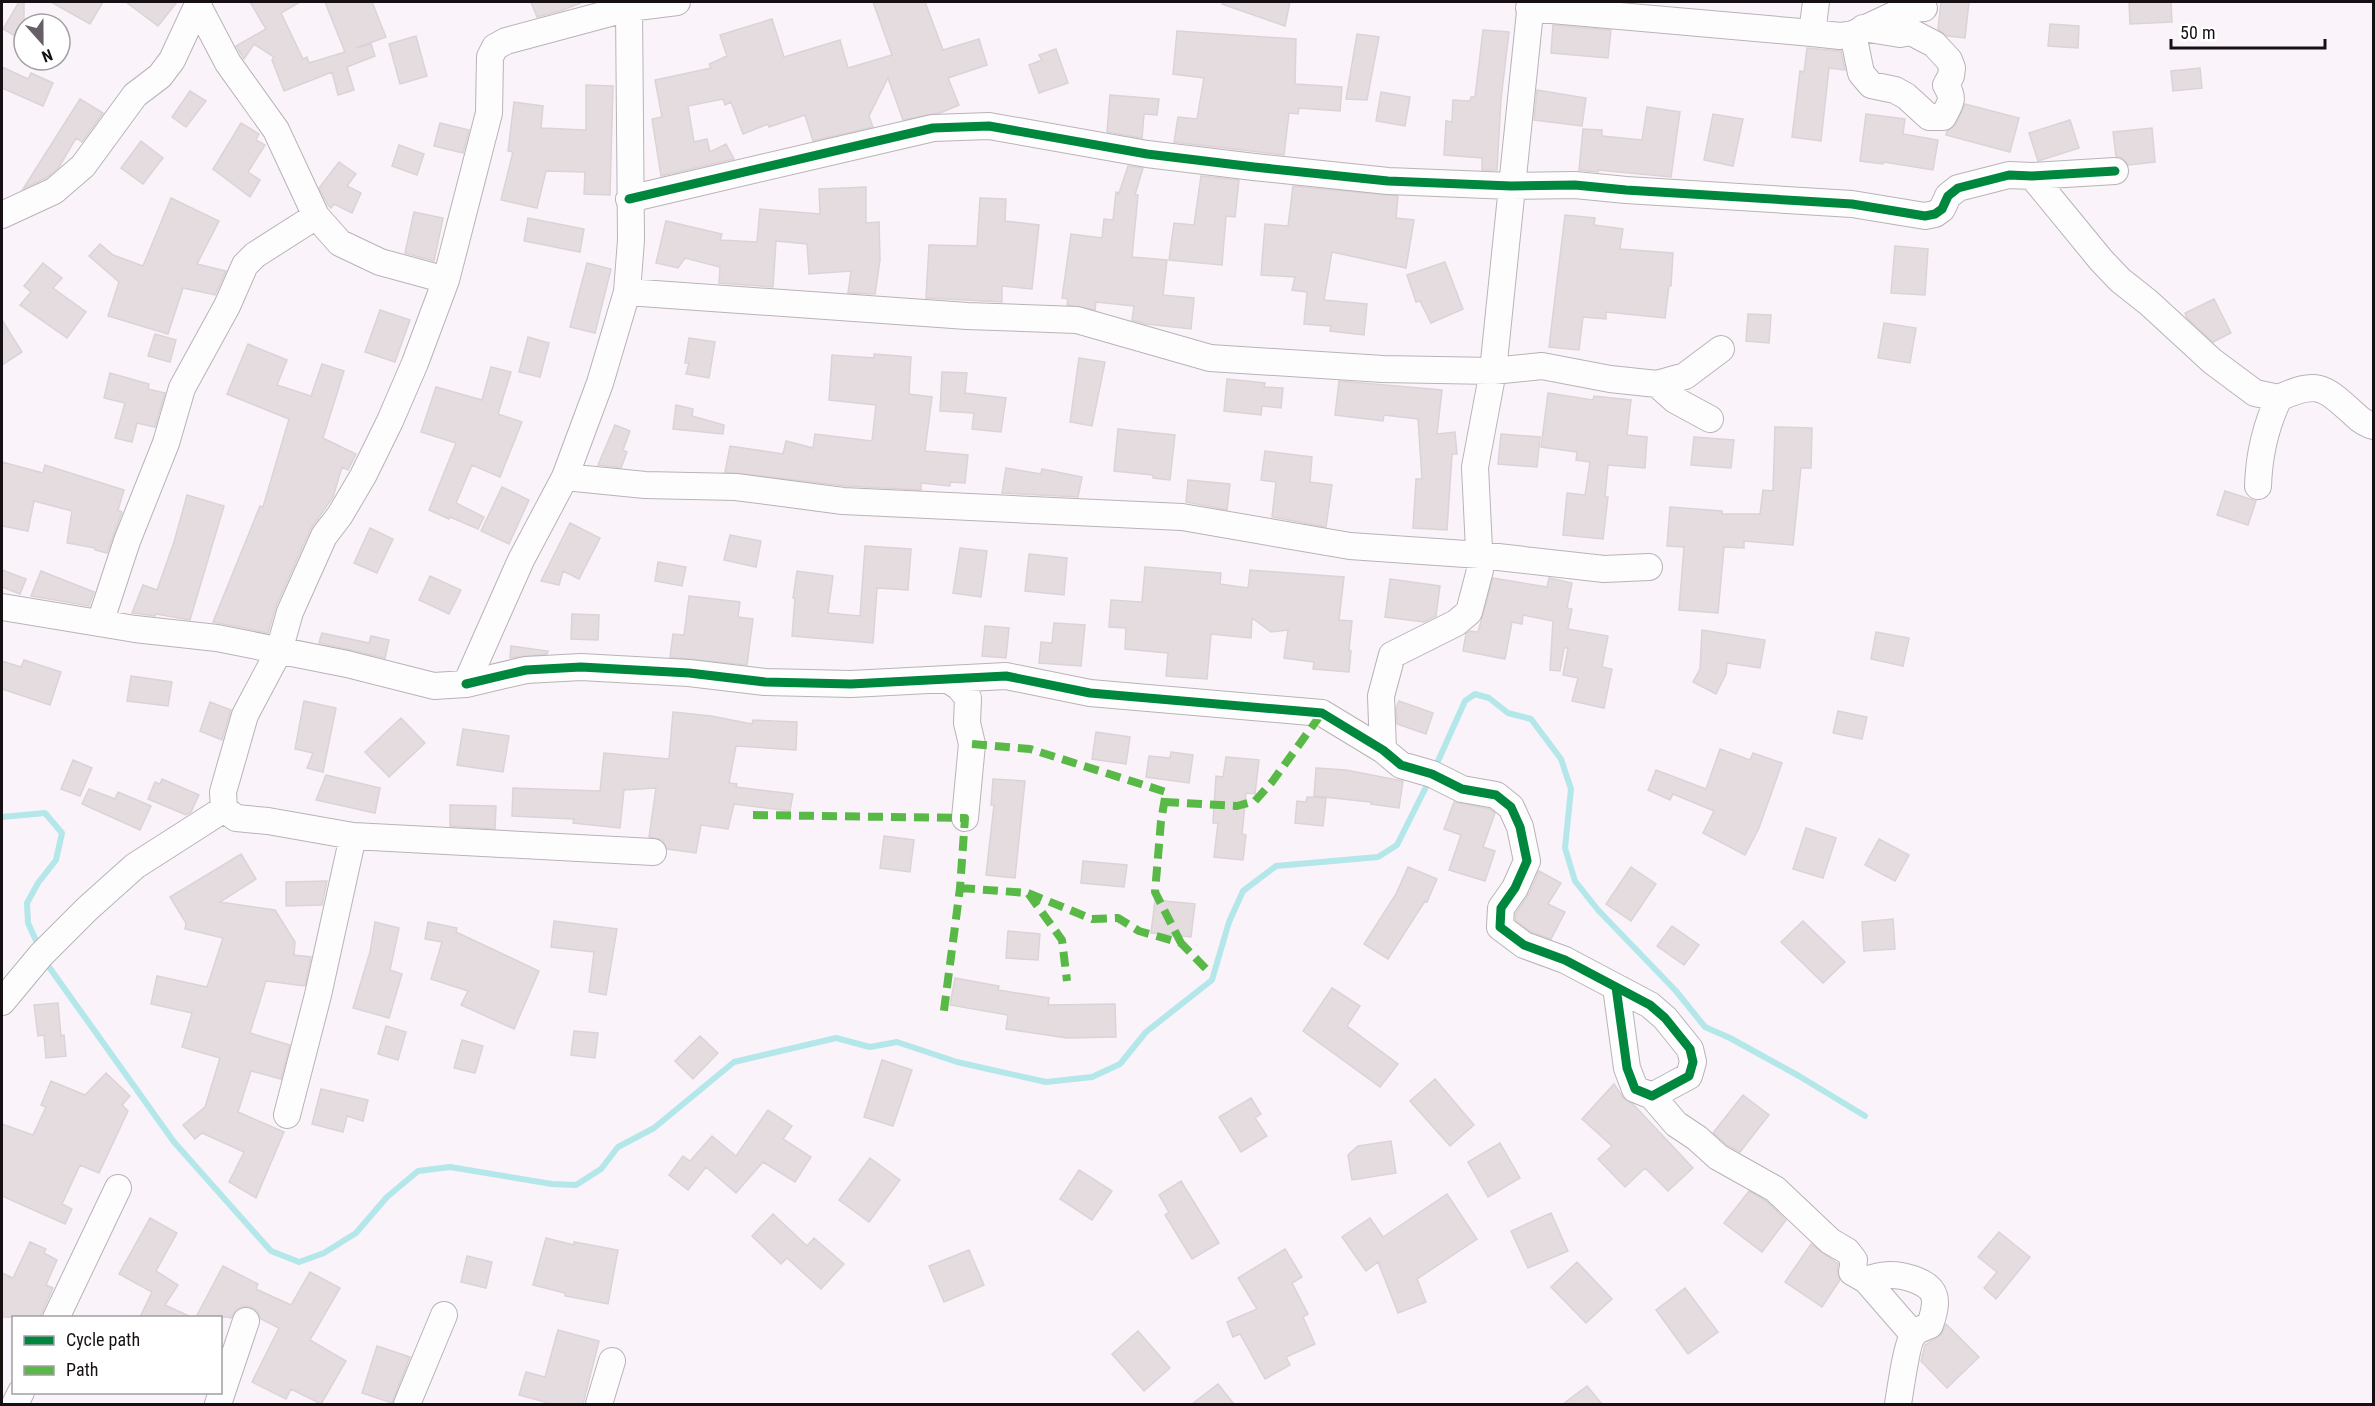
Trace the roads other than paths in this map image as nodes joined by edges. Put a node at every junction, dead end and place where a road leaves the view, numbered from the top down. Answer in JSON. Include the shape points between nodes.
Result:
{"nodes":[{"id":1,"x":677,"y":2,"type":"edge"},
{"id":2,"x":1816,"y":2,"type":"edge"},
{"id":3,"x":198,"y":3,"type":"edge"},
{"id":4,"x":1530,"y":5,"type":"edge"},
{"id":5,"x":629,"y":8,"type":"junction"},
{"id":6,"x":1924,"y":8,"type":"dead end"},
{"id":7,"x":1812,"y":33,"type":"junction"},
{"id":8,"x":2115,"y":171,"type":"dead end"},
{"id":9,"x":2032,"y":176,"type":"junction"},
{"id":10,"x":1511,"y":186,"type":"junction"},
{"id":11,"x":629,"y":199,"type":"junction"},
{"id":12,"x":2,"y":215,"type":"edge"},
{"id":13,"x":316,"y":216,"type":"junction"},
{"id":14,"x":446,"y":280,"type":"junction"},
{"id":15,"x":627,"y":292,"type":"junction"},
{"id":16,"x":1720,"y":349,"type":"dead end"},
{"id":17,"x":1493,"y":371,"type":"junction"},
{"id":18,"x":1657,"y":384,"type":"junction"},
{"id":19,"x":2279,"y":398,"type":"junction"},
{"id":20,"x":1710,"y":419,"type":"dead end"},
{"id":21,"x":2373,"y":426,"type":"edge"},
{"id":22,"x":565,"y":477,"type":"junction"},
{"id":23,"x":2258,"y":486,"type":"dead end"},
{"id":24,"x":1480,"y":555,"type":"junction"},
{"id":25,"x":1649,"y":567,"type":"dead end"},
{"id":26,"x":2,"y":607,"type":"edge"},
{"id":27,"x":100,"y":623,"type":"junction"},
{"id":28,"x":279,"y":651,"type":"junction"},
{"id":29,"x":947,"y":679,"type":"junction"},
{"id":30,"x":466,"y":684,"type":"junction"},
{"id":31,"x":1383,"y":750,"type":"junction"},
{"id":32,"x":224,"y":809,"type":"junction"},
{"id":33,"x":965,"y":819,"type":"dead end"},
{"id":34,"x":353,"y":836,"type":"junction"},
{"id":35,"x":653,"y":852,"type":"dead end"},
{"id":36,"x":1616,"y":987,"type":"junction"},
{"id":37,"x":2,"y":1002,"type":"edge"},
{"id":38,"x":1652,"y":1096,"type":"junction"},
{"id":39,"x":287,"y":1115,"type":"dead end"},
{"id":40,"x":118,"y":1188,"type":"dead end"},
{"id":41,"x":1866,"y":1280,"type":"junction"},
{"id":42,"x":444,"y":1315,"type":"dead end"},
{"id":43,"x":56,"y":1316,"type":"edge"},
{"id":44,"x":246,"y":1321,"type":"dead end"},
{"id":45,"x":1913,"y":1334,"type":"junction"},
{"id":46,"x":612,"y":1360,"type":"dead end"},
{"id":47,"x":222,"y":1392,"type":"edge"},
{"id":48,"x":407,"y":1404,"type":"edge"},
{"id":49,"x":599,"y":1404,"type":"edge"},
{"id":50,"x":1898,"y":1404,"type":"edge"}],
"edges":[{"from":1,"to":5,"type":"street"},
{"from":2,"to":7,"type":"street"},
{"from":3,"to":12,"type":"street","via":[[172,60],[160,76],[135,95],[82,166],[54,191]]},
{"from":3,"to":13,"type":"street","via":[[228,63],[276,130]]},
{"from":4,"to":7,"type":"street"},
{"from":4,"to":10,"type":"street"},
{"from":5,"to":11,"type":"street"},
{"from":5,"to":14,"type":"street","via":[[495,47],[490,57],[489,113]]},
{"from":6,"to":7,"type":"street","via":[[1911,9],[1840,36]]},
{"from":8,"to":9,"type":"street"},
{"from":9,"to":10,"type":"street","via":[[2009,175],[1958,188],[1948,196],[1942,209],[1925,216],[1852,204],[1575,185]]},
{"from":9,"to":19,"type":"street","via":[[2120,280],[2212,361],[2255,393]]},
{"from":10,"to":11,"type":"street","via":[[1388,181],[1265,169],[1147,154],[989,126],[958,126],[933,128]]},
{"from":10,"to":17,"type":"street"},
{"from":11,"to":15,"type":"street"},
{"from":13,"to":14,"type":"street","via":[[340,243],[380,262]]},
{"from":13,"to":27,"type":"street","via":[[245,265],[182,388],[166,443]]},
{"from":14,"to":28,"type":"street","via":[[390,421],[363,476],[324,536],[290,612]]},
{"from":15,"to":17,"type":"street","via":[[1077,320],[1210,358],[1383,369]]},
{"from":15,"to":22,"type":"street","via":[[600,383]]},
{"from":16,"to":18,"type":"street","via":[[1685,376]]},
{"from":17,"to":18,"type":"street","via":[[1542,366]]},
{"from":17,"to":24,"type":"street","via":[[1475,467]]},
{"from":18,"to":20,"type":"street","via":[[1675,400]]},
{"from":19,"to":21,"type":"street","via":[[2319,387],[2335,395],[2365,424]]},
{"from":19,"to":23,"type":"street","via":[[2259,455]]},
{"from":22,"to":24,"type":"street","via":[[736,488],[843,501],[1182,517],[1350,546]]},
{"from":22,"to":30,"type":"street","via":[[521,560]]},
{"from":24,"to":25,"type":"street","via":[[1604,569]]},
{"from":24,"to":31,"type":"street","via":[[1469,612],[1456,623],[1392,656],[1381,696]]},
{"from":26,"to":27,"type":"street"},
{"from":27,"to":28,"type":"street","via":[[217,638]]},
{"from":28,"to":30,"type":"street","via":[[434,686]]},
{"from":28,"to":32,"type":"street","via":[[245,715],[223,792]]},
{"from":29,"to":30,"type":"street","via":[[851,684],[765,682],[581,666],[526,670]]},
{"from":29,"to":31,"type":"street","via":[[1006,676],[1090,693],[1322,713]]},
{"from":29,"to":33,"type":"street","via":[[968,698],[967,723],[972,744]]},
{"from":31,"to":36,"type":"street","via":[[1401,765],[1435,775],[1462,789],[1496,795],[1511,807],[1527,861],[1501,908],[1500,927],[1524,945],[1565,960]]},
{"from":32,"to":34,"type":"street","via":[[236,818]]},
{"from":32,"to":37,"type":"street","via":[[135,866],[41,955]]},
{"from":34,"to":35,"type":"street"},
{"from":34,"to":39,"type":"street"},
{"from":36,"to":38,"type":"street","via":[[1627,1068],[1635,1089]]},
{"from":36,"to":38,"type":"street","via":[[1657,1011],[1690,1049],[1694,1062],[1689,1076]]},
{"from":38,"to":41,"type":"street","via":[[1676,1124],[1718,1157],[1775,1189],[1830,1241],[1847,1251],[1854,1260],[1851,1272]]},
{"from":40,"to":43,"type":"street"},
{"from":41,"to":45,"type":"street"},
{"from":41,"to":45,"type":"street","via":[[1886,1274],[1900,1275],[1925,1283],[1934,1293],[1935,1310],[1930,1324]]},
{"from":42,"to":48,"type":"street"},
{"from":44,"to":47,"type":"street"},
{"from":45,"to":50,"type":"street"},
{"from":46,"to":49,"type":"street"}]}
